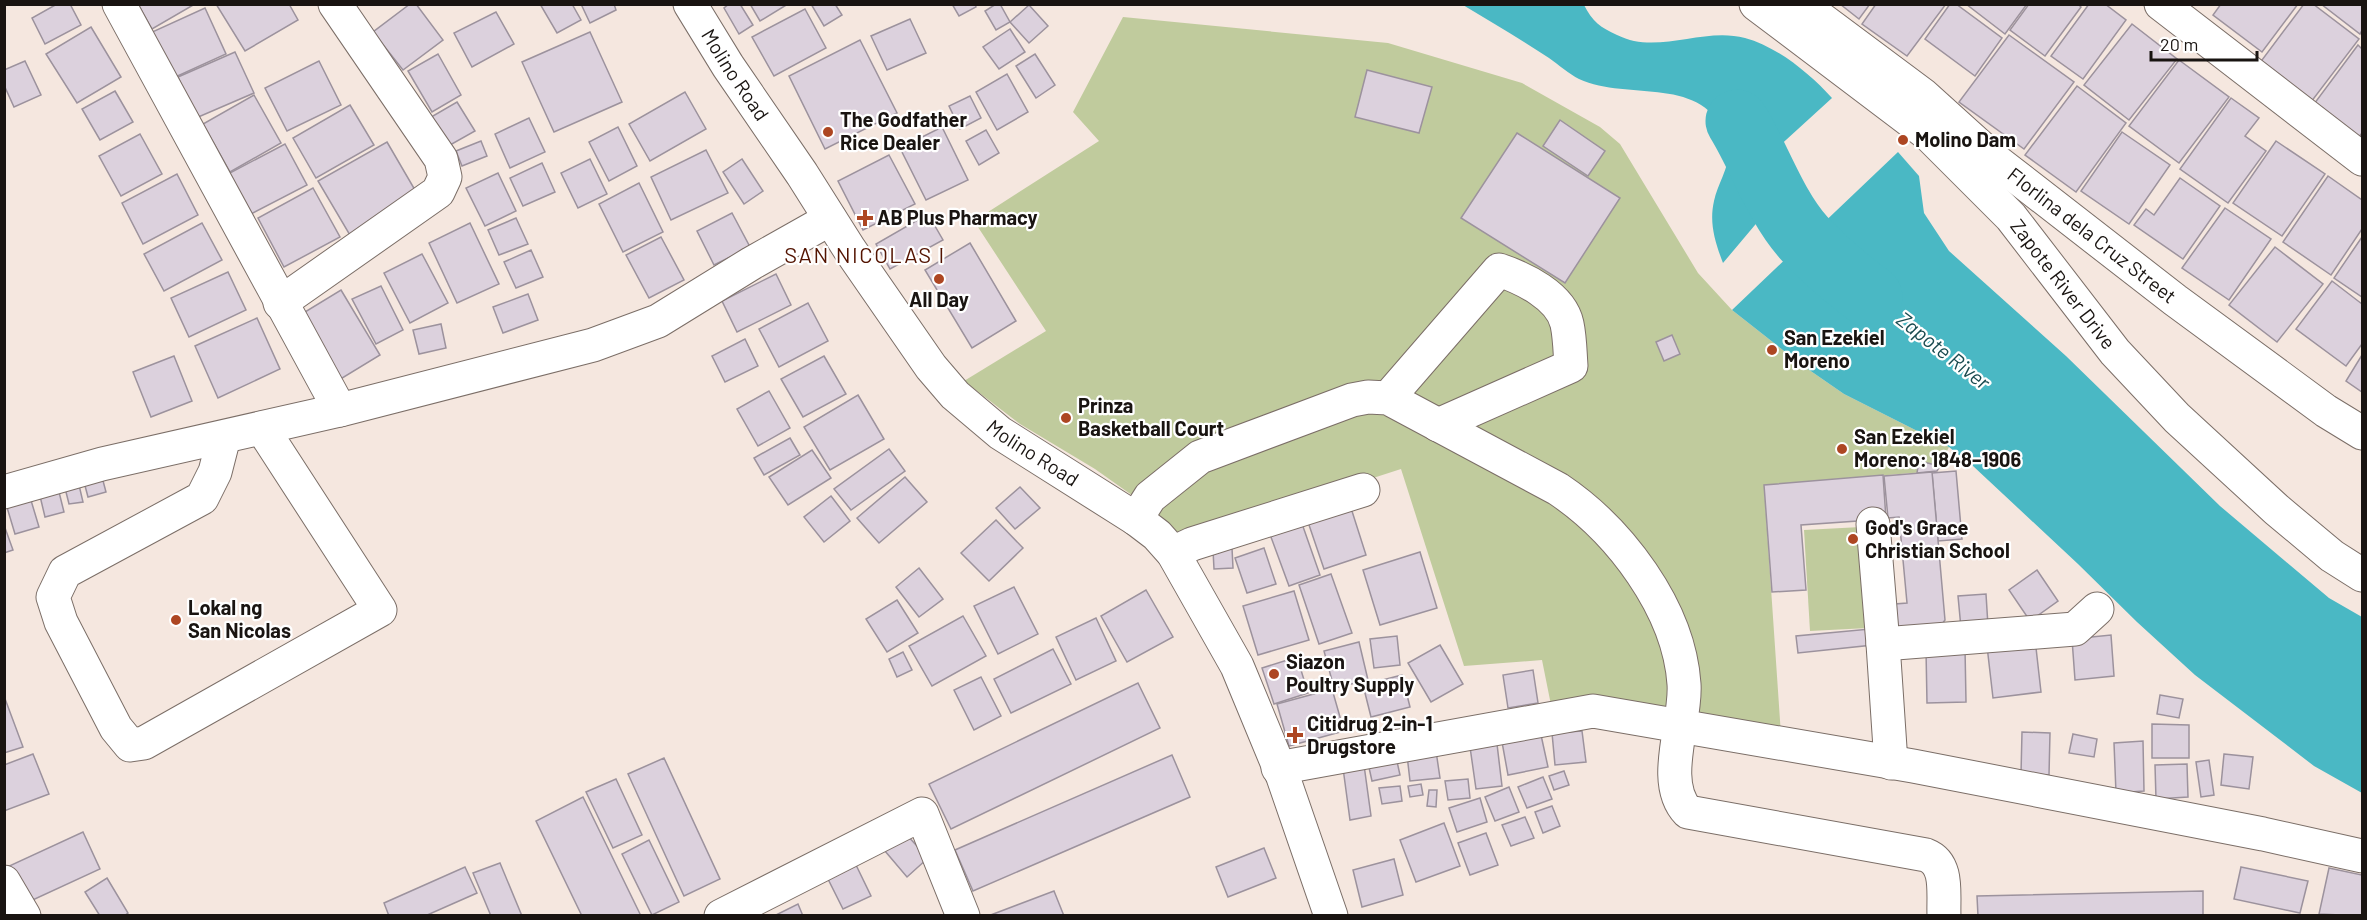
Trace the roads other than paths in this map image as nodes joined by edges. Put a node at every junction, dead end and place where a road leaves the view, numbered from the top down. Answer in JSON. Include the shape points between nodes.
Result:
{"nodes":[{"id":1,"x":119,"y":4,"type":"edge"},
{"id":2,"x":336,"y":4,"type":"edge"},
{"id":3,"x":690,"y":4,"type":"edge"},
{"id":4,"x":1756,"y":4,"type":"edge"},
{"id":5,"x":1801,"y":4,"type":"edge"},
{"id":6,"x":2161,"y":4,"type":"edge"},
{"id":7,"x":2362,"y":159,"type":"edge"},
{"id":8,"x":830,"y":219,"type":"junction"},
{"id":9,"x":280,"y":303,"type":"junction"},
{"id":10,"x":1388,"y":398,"type":"junction"},
{"id":11,"x":340,"y":410,"type":"junction"},
{"id":12,"x":1438,"y":425,"type":"junction"},
{"id":13,"x":262,"y":428,"type":"junction"},
{"id":14,"x":2362,"y":433,"type":"edge"},
{"id":15,"x":224,"y":436,"type":"junction"},
{"id":16,"x":1363,"y":490,"type":"dead end"},
{"id":17,"x":4,"y":492,"type":"edge"},
{"id":18,"x":1136,"y":519,"type":"junction"},
{"id":19,"x":1874,"y":524,"type":"dead end"},
{"id":20,"x":1173,"y":553,"type":"junction"},
{"id":21,"x":2362,"y":575,"type":"edge"},
{"id":22,"x":2097,"y":609,"type":"dead end"},
{"id":23,"x":1883,"y":644,"type":"junction"},
{"id":24,"x":1680,"y":727,"type":"junction"},
{"id":25,"x":1891,"y":763,"type":"junction"},
{"id":26,"x":1278,"y":768,"type":"junction"},
{"id":27,"x":2362,"y":856,"type":"edge"},
{"id":28,"x":4,"y":882,"type":"edge"},
{"id":29,"x":24,"y":915,"type":"edge"},
{"id":30,"x":721,"y":915,"type":"edge"},
{"id":31,"x":963,"y":915,"type":"edge"},
{"id":32,"x":1331,"y":915,"type":"edge"},
{"id":33,"x":1944,"y":915,"type":"edge"}],
"edges":[{"from":1,"to":9,"type":"street"},
{"from":2,"to":9,"type":"street","via":[[441,159],[445,177],[438,192]]},
{"from":3,"to":8,"type":"street","name":"Molino Road"},
{"from":4,"to":21,"type":"street","name":"Zapote River Drive","via":[[1928,134],[2011,217],[2115,352],[2177,418],[2277,510],[2332,556]]},
{"from":5,"to":14,"type":"street","name":"Florlina dela Cruz Street","via":[[1923,95],[1996,161],[2175,300]]},
{"from":6,"to":7,"type":"street"},
{"from":8,"to":11,"type":"street","via":[[658,321],[593,345]]},
{"from":8,"to":18,"type":"street","name":"Molino Road","via":[[924,357],[955,395],[1000,434]]},
{"from":9,"to":11,"type":"street"},
{"from":10,"to":12,"type":"street"},
{"from":10,"to":12,"type":"street","via":[[1499,270],[1533,284],[1557,305],[1567,321],[1571,366]]},
{"from":10,"to":18,"type":"street","via":[[1352,400],[1209,452],[1150,497]]},
{"from":11,"to":13,"type":"street"},
{"from":12,"to":24,"type":"street","via":[[1574,499],[1638,567],[1674,637],[1684,684]]},
{"from":13,"to":15,"type":"street"},
{"from":13,"to":15,"type":"street","via":[[380,610],[144,743],[130,745],[116,728],[61,622],[53,597],[65,572],[202,498],[215,472]]},
{"from":15,"to":17,"type":"street"},
{"from":16,"to":20,"type":"street"},
{"from":18,"to":20,"type":"street","name":"Molino Road"},
{"from":19,"to":23,"type":"street"},
{"from":20,"to":26,"type":"street","name":"Molino Road","via":[[1237,666]]},
{"from":22,"to":23,"type":"street","via":[[2075,629]]},
{"from":23,"to":25,"type":"street"},
{"from":24,"to":25,"type":"street"},
{"from":24,"to":26,"type":"street","via":[[1593,711]]},
{"from":24,"to":33,"type":"street","via":[[1676,795],[1688,812],[1935,858],[1942,873]]},
{"from":25,"to":27,"type":"street"},
{"from":26,"to":32,"type":"street","name":"Molino Road"},
{"from":28,"to":29,"type":"street"},
{"from":30,"to":31,"type":"street","via":[[922,814]]}]}
